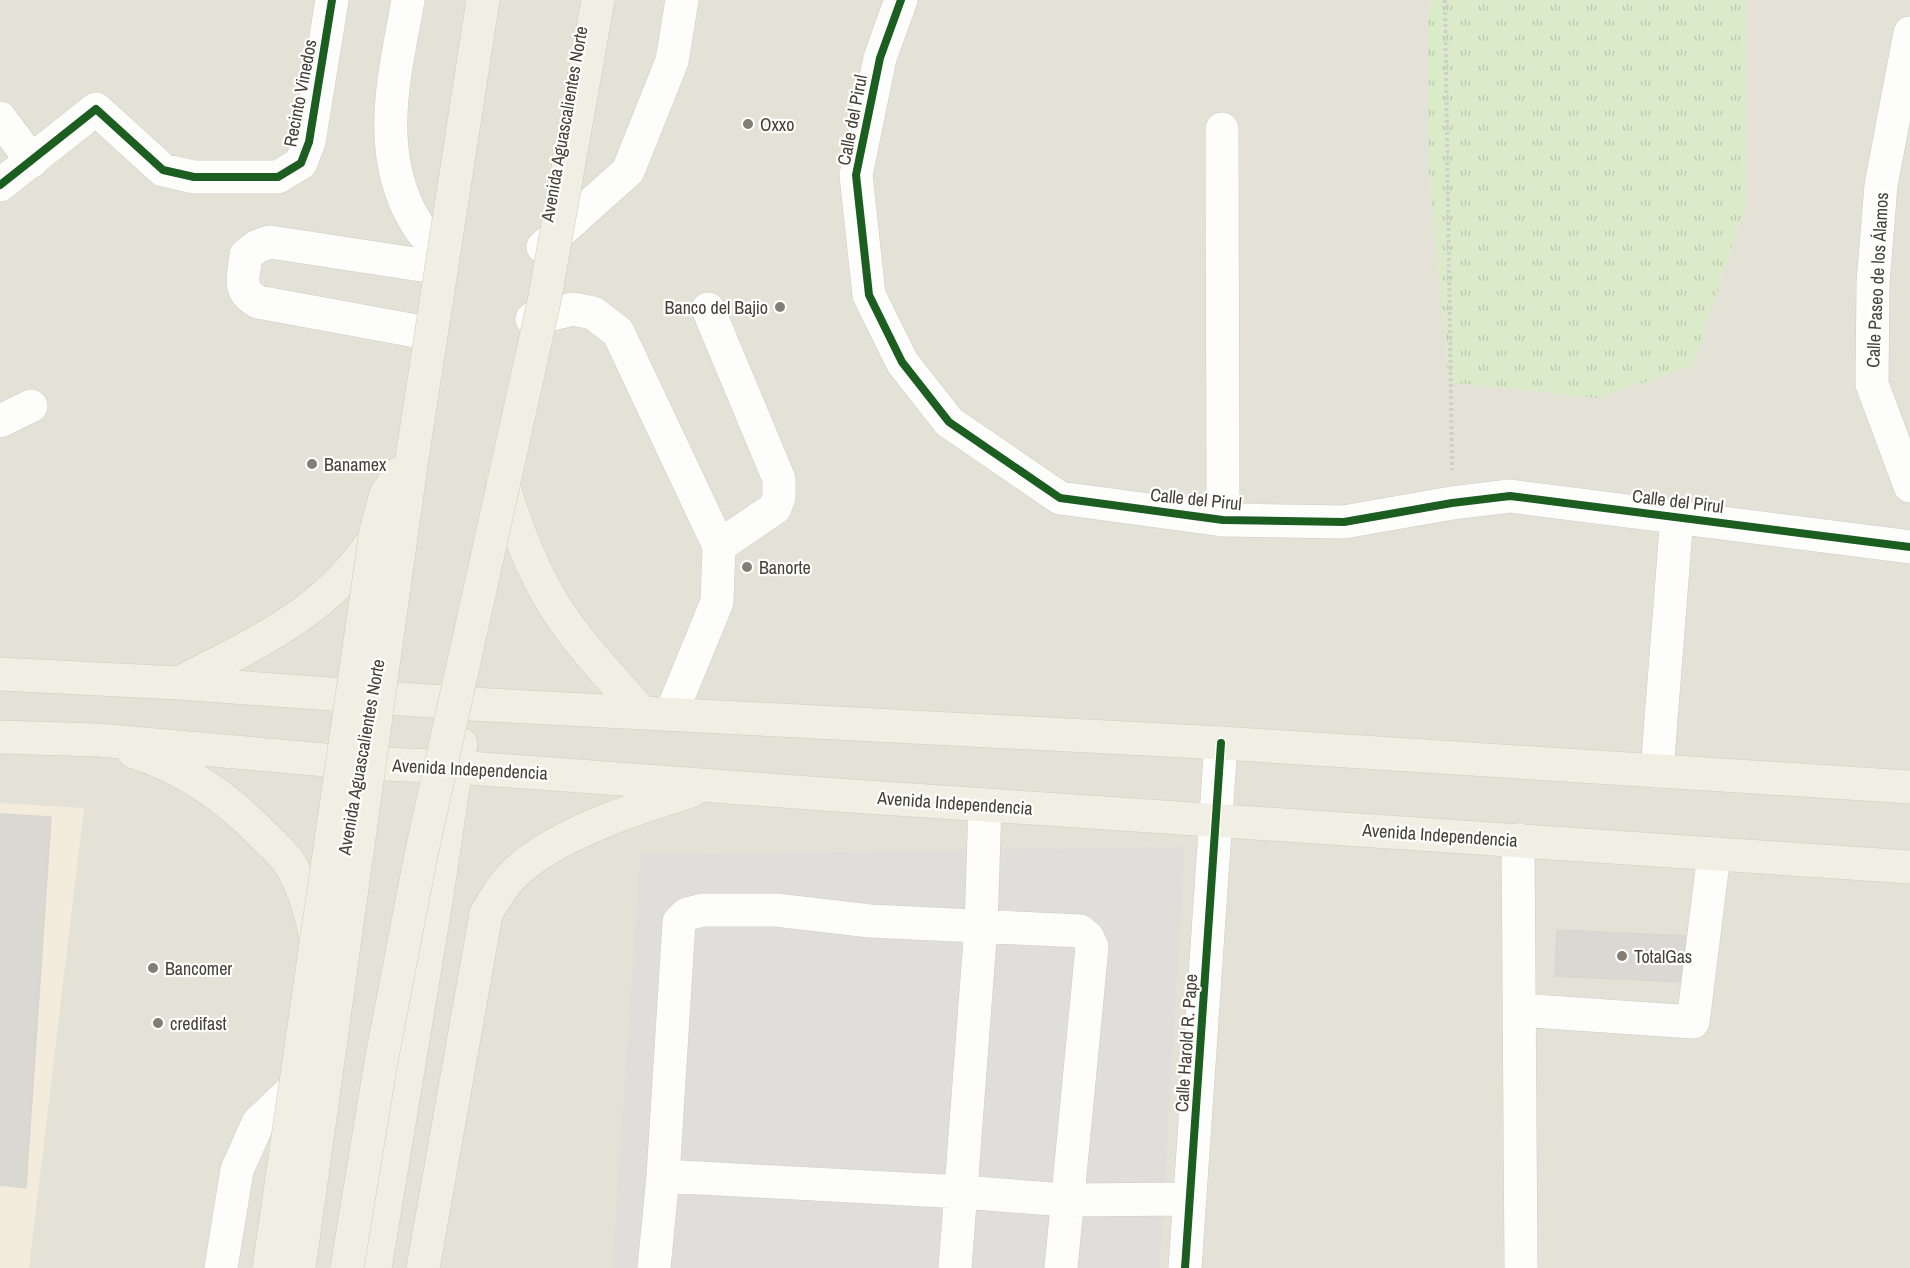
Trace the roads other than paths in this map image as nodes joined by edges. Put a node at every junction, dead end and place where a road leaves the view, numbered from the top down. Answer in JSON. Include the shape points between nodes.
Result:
{"nodes":[{"id":1,"x":332,"y":0,"type":"edge"},
{"id":2,"x":408,"y":0,"type":"edge"},
{"id":3,"x":483,"y":0,"type":"edge"},
{"id":4,"x":491,"y":0,"type":"edge"},
{"id":5,"x":585,"y":0,"type":"edge"},
{"id":6,"x":598,"y":0,"type":"edge"},
{"id":7,"x":682,"y":0,"type":"edge"},
{"id":8,"x":901,"y":0,"type":"edge"},
{"id":9,"x":1910,"y":33,"type":"edge"},
{"id":10,"x":0,"y":118,"type":"edge"},
{"id":11,"x":1222,"y":129,"type":"dead end"},
{"id":12,"x":32,"y":161,"type":"junction"},
{"id":13,"x":0,"y":185,"type":"edge"},
{"id":14,"x":543,"y":248,"type":"junction"},
{"id":15,"x":444,"y":256,"type":"junction"},
{"id":16,"x":708,"y":309,"type":"dead end"},
{"id":17,"x":532,"y":319,"type":"junction"},
{"id":18,"x":427,"y":333,"type":"junction"},
{"id":19,"x":30,"y":406,"type":"dead end"},
{"id":20,"x":0,"y":421,"type":"edge"},
{"id":21,"x":407,"y":470,"type":"junction"},
{"id":22,"x":502,"y":481,"type":"junction"},
{"id":23,"x":1910,"y":486,"type":"edge"},
{"id":24,"x":1688,"y":518,"type":"junction"},
{"id":25,"x":1223,"y":520,"type":"junction"},
{"id":26,"x":719,"y":546,"type":"junction"},
{"id":27,"x":1910,"y":547,"type":"edge"},
{"id":28,"x":0,"y":674,"type":"edge"},
{"id":29,"x":178,"y":683,"type":"junction"},
{"id":30,"x":373,"y":697,"type":"junction"},
{"id":31,"x":471,"y":704,"type":"junction"},
{"id":32,"x":656,"y":713,"type":"junction"},
{"id":33,"x":0,"y":737,"type":"edge"},
{"id":34,"x":98,"y":740,"type":"junction"},
{"id":35,"x":1221,"y":742,"type":"junction"},
{"id":36,"x":360,"y":763,"type":"junction"},
{"id":37,"x":456,"y":767,"type":"junction"},
{"id":38,"x":1667,"y":771,"type":"junction"},
{"id":39,"x":709,"y":786,"type":"junction"},
{"id":40,"x":1910,"y":787,"type":"edge"},
{"id":41,"x":985,"y":805,"type":"junction"},
{"id":42,"x":1216,"y":820,"type":"junction"},
{"id":43,"x":1518,"y":840,"type":"junction"},
{"id":44,"x":1714,"y":854,"type":"junction"},
{"id":45,"x":1910,"y":867,"type":"edge"},
{"id":46,"x":981,"y":926,"type":"junction"},
{"id":47,"x":318,"y":1004,"type":"junction"},
{"id":48,"x":1519,"y":1010,"type":"junction"},
{"id":49,"x":305,"y":1078,"type":"junction"},
{"id":50,"x":663,"y":1176,"type":"junction"},
{"id":51,"x":961,"y":1192,"type":"junction"},
{"id":52,"x":1190,"y":1198,"type":"junction"},
{"id":53,"x":1066,"y":1200,"type":"junction"},
{"id":54,"x":221,"y":1268,"type":"edge"},
{"id":55,"x":270,"y":1268,"type":"edge"},
{"id":56,"x":299,"y":1268,"type":"edge"},
{"id":57,"x":347,"y":1268,"type":"edge"},
{"id":58,"x":375,"y":1268,"type":"edge"},
{"id":59,"x":423,"y":1268,"type":"edge"},
{"id":60,"x":654,"y":1268,"type":"edge"},
{"id":61,"x":955,"y":1268,"type":"edge"},
{"id":62,"x":1061,"y":1268,"type":"edge"},
{"id":63,"x":1185,"y":1268,"type":"edge"},
{"id":64,"x":1521,"y":1268,"type":"edge"}],
"edges":[{"from":1,"to":12,"type":"street","name":"Recinto Vinedos","via":[[309,142],[301,162],[278,177],[194,177],[163,170],[96,109]]},
{"from":2,"to":15,"type":"street","via":[[390,100],[392,149],[404,198],[415,221]]},
{"from":3,"to":21,"type":"main road","bridge":true},
{"from":4,"to":15,"type":"main road","name":"Avenida Aguascalientes Norte"},
{"from":5,"to":14,"type":"main road","name":"Avenida Aguascalientes Norte"},
{"from":6,"to":57,"type":"main road","bridge":true,"via":[[545,297],[421,855]]},
{"from":7,"to":14,"type":"street","name":"Avenida Aguascalientes Norte","via":[[672,61],[628,171]]},
{"from":8,"to":25,"type":"street","name":"Calle del Pirul","via":[[880,58],[856,175],[869,295],[903,362],[949,422],[1060,498]]},
{"from":9,"to":23,"type":"street","name":"Calle Paseo de los Álamos","via":[[1881,185],[1873,283],[1872,384]]},
{"from":10,"to":12,"type":"street"},
{"from":11,"to":25,"type":"street","name":"Calle del Pirul"},
{"from":12,"to":13,"type":"street"},
{"from":14,"to":17,"type":"main road","name":"Avenida Aguascalientes Norte"},
{"from":15,"to":18,"type":"main road","name":"Avenida Aguascalientes Norte"},
{"from":15,"to":18,"type":"street","via":[[270,242],[246,255],[243,290],[258,302]]},
{"from":16,"to":26,"type":"street","via":[[779,479],[775,508]]},
{"from":17,"to":22,"type":"main road","name":"Avenida Aguascalientes Norte"},
{"from":17,"to":26,"type":"street","via":[[573,309],[593,313],[618,332]]},
{"from":18,"to":21,"type":"main road","name":"Avenida Aguascalientes Norte"},
{"from":19,"to":20,"type":"street"},
{"from":21,"to":29,"type":"main road","via":[[389,516],[371,545],[326,597],[265,639]]},
{"from":21,"to":30,"type":"main road","name":"Avenida Aguascalientes Norte"},
{"from":21,"to":55,"type":"main road","bridge":true,"via":[[386,494],[376,531]]},
{"from":21,"to":56,"type":"main road","bridge":true},
{"from":22,"to":31,"type":"main road","name":"Avenida Aguascalientes Norte"},
{"from":22,"to":32,"type":"main road","via":[[515,524],[554,605],[577,637]]},
{"from":24,"to":25,"type":"street","name":"Calle del Pirul","via":[[1510,496],[1344,522]]},
{"from":24,"to":27,"type":"street","name":"Calle del Pirul"},
{"from":24,"to":38,"type":"street","name":"Calle del Pirul"},
{"from":26,"to":32,"type":"street","via":[[717,602]]},
{"from":28,"to":29,"type":"main road"},
{"from":29,"to":30,"type":"main road"},
{"from":30,"to":31,"type":"main road"},
{"from":30,"to":36,"type":"main road","name":"Avenida Aguascalientes Norte"},
{"from":31,"to":32,"type":"main road"},
{"from":31,"to":37,"type":"main road","name":"Avenida Aguascalientes Norte"},
{"from":32,"to":35,"type":"main road"},
{"from":33,"to":34,"type":"main road","name":"Avenida Independencia"},
{"from":34,"to":36,"type":"main road","name":"Avenida Independencia"},
{"from":34,"to":47,"type":"main road","via":[[139,753],[201,783],[252,823],[290,864],[314,932],[319,967]]},
{"from":35,"to":38,"type":"main road"},
{"from":35,"to":42,"type":"street","name":"Calle Harold R. Pape"},
{"from":36,"to":37,"type":"main road","name":"Avenida Independencia"},
{"from":36,"to":47,"type":"main road","name":"Avenida Aguascalientes Norte"},
{"from":37,"to":39,"type":"main road","name":"Avenida Independencia"},
{"from":37,"to":58,"type":"main road","name":"Avenida Aguascalientes Norte"},
{"from":38,"to":40,"type":"main road"},
{"from":39,"to":41,"type":"main road","name":"Avenida Independencia"},
{"from":39,"to":59,"type":"main road","via":[[613,818],[555,844],[515,873],[499,892],[486,914]]},
{"from":41,"to":42,"type":"main road","name":"Avenida Independencia"},
{"from":41,"to":46,"type":"street"},
{"from":42,"to":43,"type":"main road","name":"Avenida Independencia"},
{"from":42,"to":52,"type":"street","name":"Calle Harold R. Pape"},
{"from":43,"to":44,"type":"main road","name":"Avenida Independencia"},
{"from":43,"to":48,"type":"street"},
{"from":44,"to":45,"type":"main road","name":"Avenida Independencia"},
{"from":44,"to":48,"type":"street","via":[[1694,1022]]},
{"from":46,"to":50,"type":"street","via":[[870,921],[776,910],[703,910],[687,914],[679,922]]},
{"from":46,"to":51,"type":"street"},
{"from":46,"to":53,"type":"street","via":[[1080,931],[1092,947]]},
{"from":47,"to":49,"type":"main road","name":"Avenida Aguascalientes Norte"},
{"from":48,"to":64,"type":"street"},
{"from":49,"to":54,"type":"street","via":[[258,1123],[237,1170]]},
{"from":49,"to":55,"type":"main road","name":"Avenida Aguascalientes Norte"},
{"from":50,"to":51,"type":"street"},
{"from":50,"to":60,"type":"street"},
{"from":51,"to":53,"type":"street"},
{"from":51,"to":61,"type":"street"},
{"from":52,"to":53,"type":"street"},
{"from":52,"to":63,"type":"street","name":"Calle Harold R. Pape"},
{"from":53,"to":62,"type":"street"}]}
